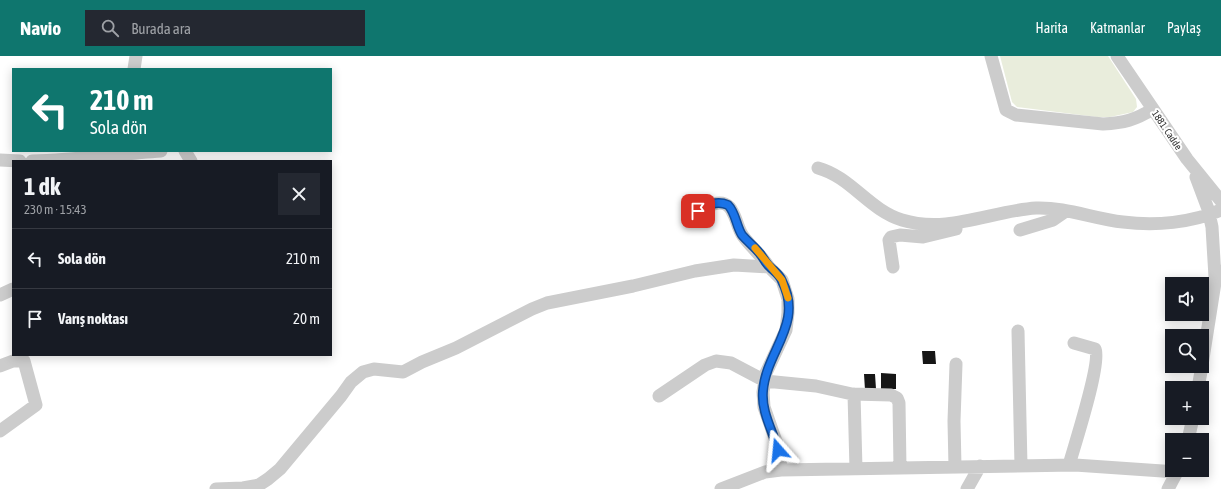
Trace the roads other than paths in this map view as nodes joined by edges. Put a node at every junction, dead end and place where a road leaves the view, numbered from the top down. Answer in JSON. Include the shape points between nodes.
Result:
{"nodes":[{"id":1,"x":136,"y":56,"type":"edge"},
{"id":2,"x":991,"y":56,"type":"edge"},
{"id":3,"x":1118,"y":56,"type":"edge"},
{"id":4,"x":134,"y":68,"type":"edge"},
{"id":5,"x":1153,"y":109,"type":"junction"},
{"id":6,"x":122,"y":152,"type":"edge"},
{"id":7,"x":1187,"y":159,"type":"junction"},
{"id":8,"x":0,"y":160,"type":"edge"},
{"id":9,"x":66,"y":160,"type":"edge"},
{"id":10,"x":12,"y":161,"type":"edge"},
{"id":11,"x":818,"y":168,"type":"dead end"},
{"id":12,"x":1221,"y":200,"type":"edge"},
{"id":13,"x":1066,"y":211,"type":"junction"},
{"id":14,"x":1215,"y":213,"type":"edge"},
{"id":15,"x":691,"y":216,"type":"dead end"},
{"id":16,"x":969,"y":221,"type":"junction"},
{"id":17,"x":1020,"y":230,"type":"dead end"},
{"id":18,"x":1221,"y":248,"type":"edge"},
{"id":19,"x":769,"y":267,"type":"junction"},
{"id":20,"x":893,"y":267,"type":"dead end"},
{"id":21,"x":1215,"y":277,"type":"junction"},
{"id":22,"x":12,"y":289,"type":"edge"},
{"id":23,"x":0,"y":295,"type":"edge"},
{"id":24,"x":1207,"y":329,"type":"edge"},
{"id":25,"x":1018,"y":331,"type":"dead end"},
{"id":26,"x":1074,"y":343,"type":"dead end"},
{"id":27,"x":956,"y":364,"type":"dead end"},
{"id":28,"x":0,"y":366,"type":"edge"},
{"id":29,"x":765,"y":381,"type":"junction"},
{"id":30,"x":854,"y":394,"type":"junction"},
{"id":31,"x":659,"y":396,"type":"dead end"},
{"id":32,"x":0,"y":431,"type":"edge"},
{"id":33,"x":1069,"y":465,"type":"junction"},
{"id":34,"x":980,"y":466,"type":"junction"},
{"id":35,"x":1021,"y":466,"type":"junction"},
{"id":36,"x":955,"y":467,"type":"junction"},
{"id":37,"x":900,"y":468,"type":"junction"},
{"id":38,"x":856,"y":469,"type":"junction"},
{"id":39,"x":781,"y":470,"type":"junction"},
{"id":40,"x":1165,"y":470,"type":"edge"},
{"id":41,"x":1174,"y":477,"type":"edge"},
{"id":42,"x":216,"y":489,"type":"edge"},
{"id":43,"x":721,"y":489,"type":"edge"},
{"id":44,"x":967,"y":489,"type":"edge"},
{"id":45,"x":1168,"y":489,"type":"edge"}],
"edges":[{"from":1,"to":4,"type":"street"},
{"from":2,"to":5,"type":"street","via":[[1006,110],[1016,115],[1103,124],[1136,119]]},
{"from":3,"to":5,"type":"street","name":"1881. Cadde"},
{"from":5,"to":7,"type":"street","name":"1881. Cadde"},
{"from":6,"to":9,"type":"street"},
{"from":7,"to":12,"type":"street","name":"1881. Cadde"},
{"from":7,"to":14,"type":"street"},
{"from":8,"to":10,"type":"street"},
{"from":11,"to":16,"type":"street","via":[[835,174],[880,209],[901,220],[934,225]]},
{"from":13,"to":14,"type":"street","via":[[1135,223],[1167,222]]},
{"from":13,"to":16,"type":"street","via":[[1036,208]]},
{"from":13,"to":17,"type":"street","via":[[1052,220]]},
{"from":14,"to":21,"type":"street"},
{"from":15,"to":19,"type":"street","via":[[711,204],[728,205],[743,236]]},
{"from":16,"to":20,"type":"street","via":[[958,229],[936,235],[891,237],[889,240]]},
{"from":18,"to":21,"type":"street"},
{"from":19,"to":29,"type":"street","via":[[782,280],[788,298],[788,313],[786,330],[766,372]]},
{"from":19,"to":42,"type":"street","via":[[734,265],[695,271],[627,288],[547,303],[403,372],[374,369],[364,372],[351,382],[268,479],[252,487]]},
{"from":21,"to":24,"type":"street"},
{"from":22,"to":23,"type":"street"},
{"from":25,"to":35,"type":"street"},
{"from":26,"to":33,"type":"street","via":[[1095,349],[1097,355],[1091,387]]},
{"from":27,"to":36,"type":"street"},
{"from":28,"to":32,"type":"street","via":[[12,361],[24,361],[36,405]]},
{"from":29,"to":30,"type":"street","via":[[816,386]]},
{"from":29,"to":31,"type":"street","via":[[731,364],[716,361],[705,365]]},
{"from":29,"to":39,"type":"street","via":[[763,401],[778,450]]},
{"from":30,"to":37,"type":"street","via":[[891,395],[897,398]]},
{"from":30,"to":38,"type":"street"},
{"from":33,"to":35,"type":"street"},
{"from":33,"to":40,"type":"street"},
{"from":34,"to":35,"type":"street"},
{"from":34,"to":36,"type":"street"},
{"from":34,"to":44,"type":"street"},
{"from":36,"to":37,"type":"street"},
{"from":37,"to":38,"type":"street"},
{"from":38,"to":39,"type":"street"},
{"from":39,"to":43,"type":"street","via":[[765,472]]},
{"from":41,"to":45,"type":"street"}]}
